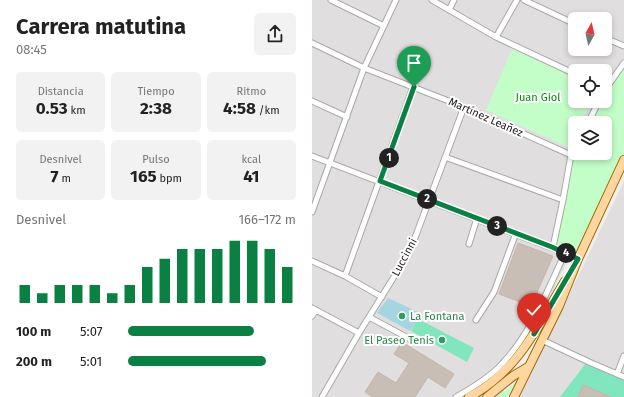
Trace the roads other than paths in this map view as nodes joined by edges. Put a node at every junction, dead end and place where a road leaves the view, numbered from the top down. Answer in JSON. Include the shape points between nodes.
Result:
{"nodes":[{"id":1,"x":331,"y":0,"type":"edge"},
{"id":2,"x":396,"y":0,"type":"edge"},
{"id":3,"x":432,"y":0,"type":"edge"},
{"id":4,"x":454,"y":0,"type":"edge"},
{"id":5,"x":517,"y":0,"type":"edge"},
{"id":6,"x":524,"y":0,"type":"edge"},
{"id":7,"x":449,"y":10,"type":"junction"},
{"id":8,"x":568,"y":21,"type":"edge"},
{"id":9,"x":384,"y":26,"type":"junction"},
{"id":10,"x":496,"y":37,"type":"junction"},
{"id":11,"x":612,"y":41,"type":"edge"},
{"id":12,"x":312,"y":43,"type":"edge"},
{"id":13,"x":624,"y":46,"type":"edge"},
{"id":14,"x":624,"y":63,"type":"edge"},
{"id":15,"x":364,"y":68,"type":"junction"},
{"id":16,"x":568,"y":71,"type":"edge"},
{"id":17,"x":612,"y":79,"type":"edge"},
{"id":18,"x":414,"y":87,"type":"junction"},
{"id":19,"x":312,"y":101,"type":"edge"},
{"id":20,"x":464,"y":106,"type":"junction"},
{"id":21,"x":347,"y":116,"type":"junction"},
{"id":22,"x":568,"y":154,"type":"edge"},
{"id":23,"x":312,"y":156,"type":"edge"},
{"id":24,"x":445,"y":157,"type":"junction"},
{"id":25,"x":570,"y":160,"type":"edge"},
{"id":26,"x":624,"y":160,"type":"edge"},
{"id":27,"x":330,"y":163,"type":"junction"},
{"id":28,"x":380,"y":181,"type":"junction"},
{"id":29,"x":430,"y":200,"type":"junction"},
{"id":30,"x":563,"y":200,"type":"junction"},
{"id":31,"x":312,"y":210,"type":"edge"},
{"id":32,"x":477,"y":218,"type":"junction"},
{"id":33,"x":516,"y":233,"type":"junction"},
{"id":34,"x":468,"y":244,"type":"dead end"},
{"id":35,"x":552,"y":247,"type":"junction"},
{"id":36,"x":565,"y":253,"type":"junction"},
{"id":37,"x":578,"y":259,"type":"junction"},
{"id":38,"x":312,"y":261,"type":"edge"},
{"id":39,"x":345,"y":276,"type":"junction"},
{"id":40,"x":382,"y":296,"type":"junction"},
{"id":41,"x":314,"y":309,"type":"edge"},
{"id":42,"x":312,"y":316,"type":"edge"},
{"id":43,"x":369,"y":317,"type":"junction"},
{"id":44,"x":476,"y":320,"type":"dead end"},
{"id":45,"x":359,"y":333,"type":"junction"},
{"id":46,"x":410,"y":339,"type":"dead end"},
{"id":47,"x":542,"y":340,"type":"junction"},
{"id":48,"x":624,"y":356,"type":"edge"},
{"id":49,"x":528,"y":367,"type":"junction"},
{"id":50,"x":617,"y":374,"type":"junction"},
{"id":51,"x":624,"y":376,"type":"edge"},
{"id":52,"x":322,"y":397,"type":"edge"},
{"id":53,"x":456,"y":397,"type":"edge"},
{"id":54,"x":469,"y":397,"type":"edge"},
{"id":55,"x":487,"y":397,"type":"edge"},
{"id":56,"x":514,"y":397,"type":"edge"}],
"edges":[{"from":1,"to":9,"type":"street"},
{"from":2,"to":9,"type":"street"},
{"from":3,"to":7,"type":"street"},
{"from":4,"to":7,"type":"street"},
{"from":5,"to":10,"type":"street"},
{"from":6,"to":8,"type":"street"},
{"from":7,"to":10,"type":"street"},
{"from":9,"to":15,"type":"street"},
{"from":10,"to":16,"type":"street"},
{"from":11,"to":13,"type":"street"},
{"from":12,"to":15,"type":"street","name":"Martínez Leañez"},
{"from":14,"to":17,"type":"street"},
{"from":15,"to":18,"type":"street","name":"Martínez Leañez"},
{"from":15,"to":21,"type":"street"},
{"from":18,"to":20,"type":"street","name":"Martínez Leañez"},
{"from":18,"to":28,"type":"street"},
{"from":19,"to":21,"type":"street"},
{"from":20,"to":22,"type":"street","name":"Martínez Leañez"},
{"from":20,"to":24,"type":"street","name":"Luccinni"},
{"from":21,"to":27,"type":"street"},
{"from":23,"to":27,"type":"street"},
{"from":24,"to":29,"type":"street","name":"Luccinni"},
{"from":24,"to":30,"type":"street"},
{"from":25,"to":30,"type":"street"},
{"from":26,"to":37,"type":"main road"},
{"from":27,"to":28,"type":"street"},
{"from":27,"to":31,"type":"street"},
{"from":28,"to":29,"type":"street"},
{"from":28,"to":39,"type":"street"},
{"from":29,"to":32,"type":"street"},
{"from":29,"to":40,"type":"street","name":"Luccinni","via":[[410,251]]},
{"from":30,"to":35,"type":"street"},
{"from":32,"to":33,"type":"street"},
{"from":32,"to":34,"type":"street"},
{"from":33,"to":35,"type":"street"},
{"from":33,"to":44,"type":"street","via":[[494,292]]},
{"from":35,"to":36,"type":"street"},
{"from":36,"to":37,"type":"street"},
{"from":36,"to":53,"type":"street","via":[[534,317],[514,349],[495,371]]},
{"from":37,"to":47,"type":"main road"},
{"from":37,"to":54,"type":"main road","via":[[534,334],[514,361],[500,376]]},
{"from":38,"to":39,"type":"street"},
{"from":39,"to":40,"type":"street"},
{"from":40,"to":43,"type":"street","name":"Luccinni"},
{"from":41,"to":42,"type":"street"},
{"from":41,"to":45,"type":"street"},
{"from":43,"to":45,"type":"street","name":"Luccinni"},
{"from":43,"to":46,"type":"street"},
{"from":45,"to":52,"type":"street","name":"Luccinni"},
{"from":47,"to":49,"type":"main road"},
{"from":47,"to":50,"type":"street"},
{"from":48,"to":50,"type":"street"},
{"from":49,"to":55,"type":"main road"},
{"from":49,"to":56,"type":"main road"},
{"from":50,"to":51,"type":"street"}]}
